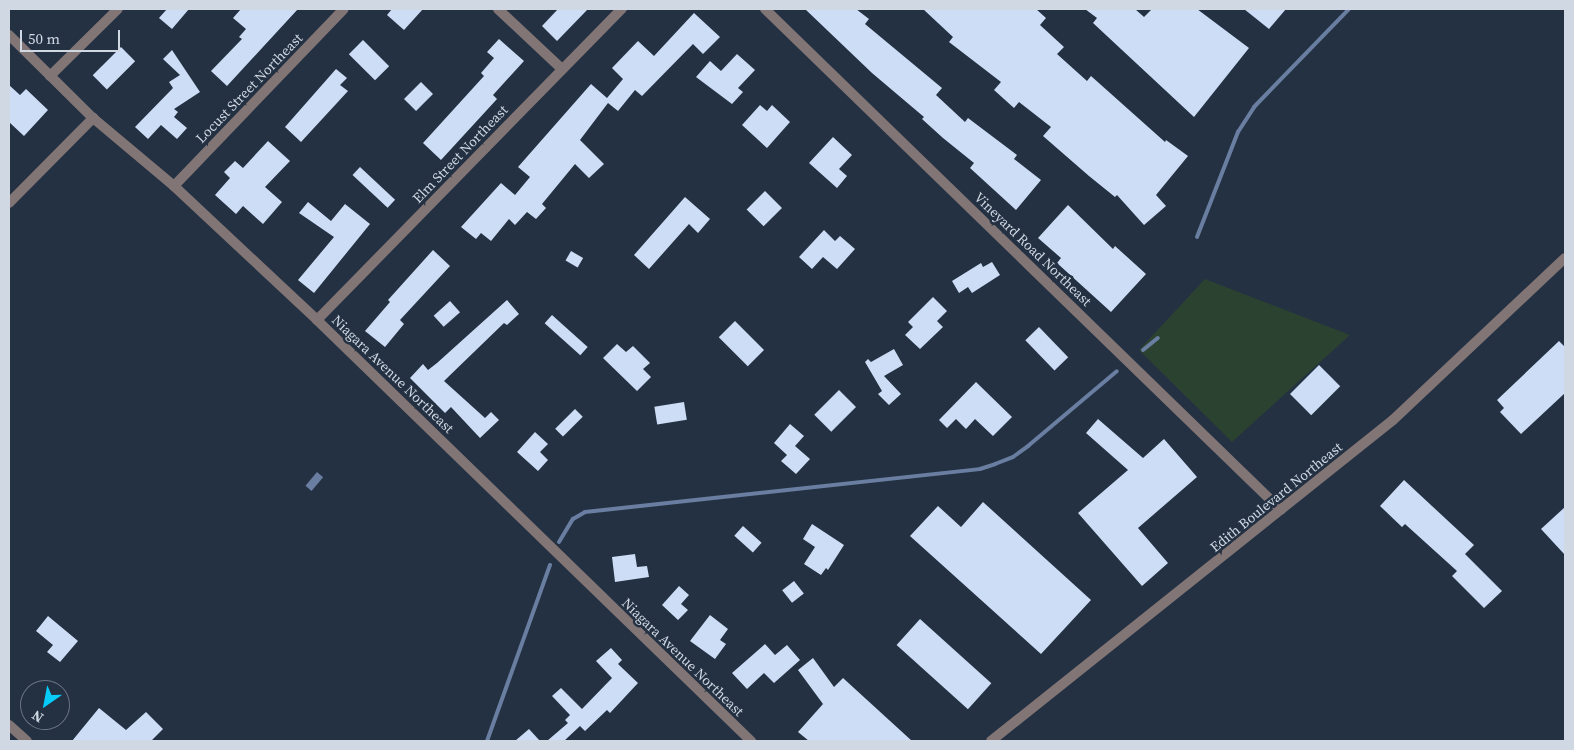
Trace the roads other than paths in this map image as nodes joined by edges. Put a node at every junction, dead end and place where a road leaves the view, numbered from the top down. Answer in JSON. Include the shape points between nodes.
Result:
{"nodes":[{"id":1,"x":118,"y":9,"type":"edge"},
{"id":2,"x":344,"y":9,"type":"edge"},
{"id":3,"x":498,"y":9,"type":"edge"},
{"id":4,"x":622,"y":9,"type":"edge"},
{"id":5,"x":765,"y":9,"type":"edge"},
{"id":6,"x":9,"y":35,"type":"edge"},
{"id":7,"x":562,"y":69,"type":"junction"},
{"id":8,"x":50,"y":76,"type":"junction"},
{"id":9,"x":93,"y":118,"type":"junction"},
{"id":10,"x":174,"y":186,"type":"junction"},
{"id":11,"x":9,"y":203,"type":"edge"},
{"id":12,"x":1565,"y":258,"type":"edge"},
{"id":13,"x":317,"y":320,"type":"junction"},
{"id":14,"x":1281,"y":510,"type":"junction"},
{"id":15,"x":9,"y":725,"type":"edge"},
{"id":16,"x":27,"y":741,"type":"edge"},
{"id":17,"x":750,"y":741,"type":"edge"},
{"id":18,"x":991,"y":741,"type":"edge"}],
"edges":[{"from":1,"to":8,"type":"street"},
{"from":2,"to":10,"type":"street","name":"Locust Street Northeast"},
{"from":3,"to":7,"type":"street"},
{"from":4,"to":7,"type":"street","name":"Elm Street Northeast"},
{"from":5,"to":14,"type":"street","name":"Vineyard Road Northeast"},
{"from":6,"to":8,"type":"street","name":"Niagara Avenue Northeast"},
{"from":7,"to":13,"type":"street","name":"Elm Street Northeast"},
{"from":8,"to":9,"type":"street","name":"Niagara Avenue Northeast"},
{"from":9,"to":10,"type":"street","name":"Niagara Avenue Northeast"},
{"from":9,"to":11,"type":"street"},
{"from":10,"to":13,"type":"street","name":"Niagara Avenue Northeast"},
{"from":12,"to":14,"type":"street","name":"Edith Boulevard Northeast","via":[[1393,420]]},
{"from":13,"to":17,"type":"street","name":"Niagara Avenue Northeast"},
{"from":14,"to":18,"type":"street","name":"Edith Boulevard Northeast"},
{"from":15,"to":16,"type":"street"}]}
